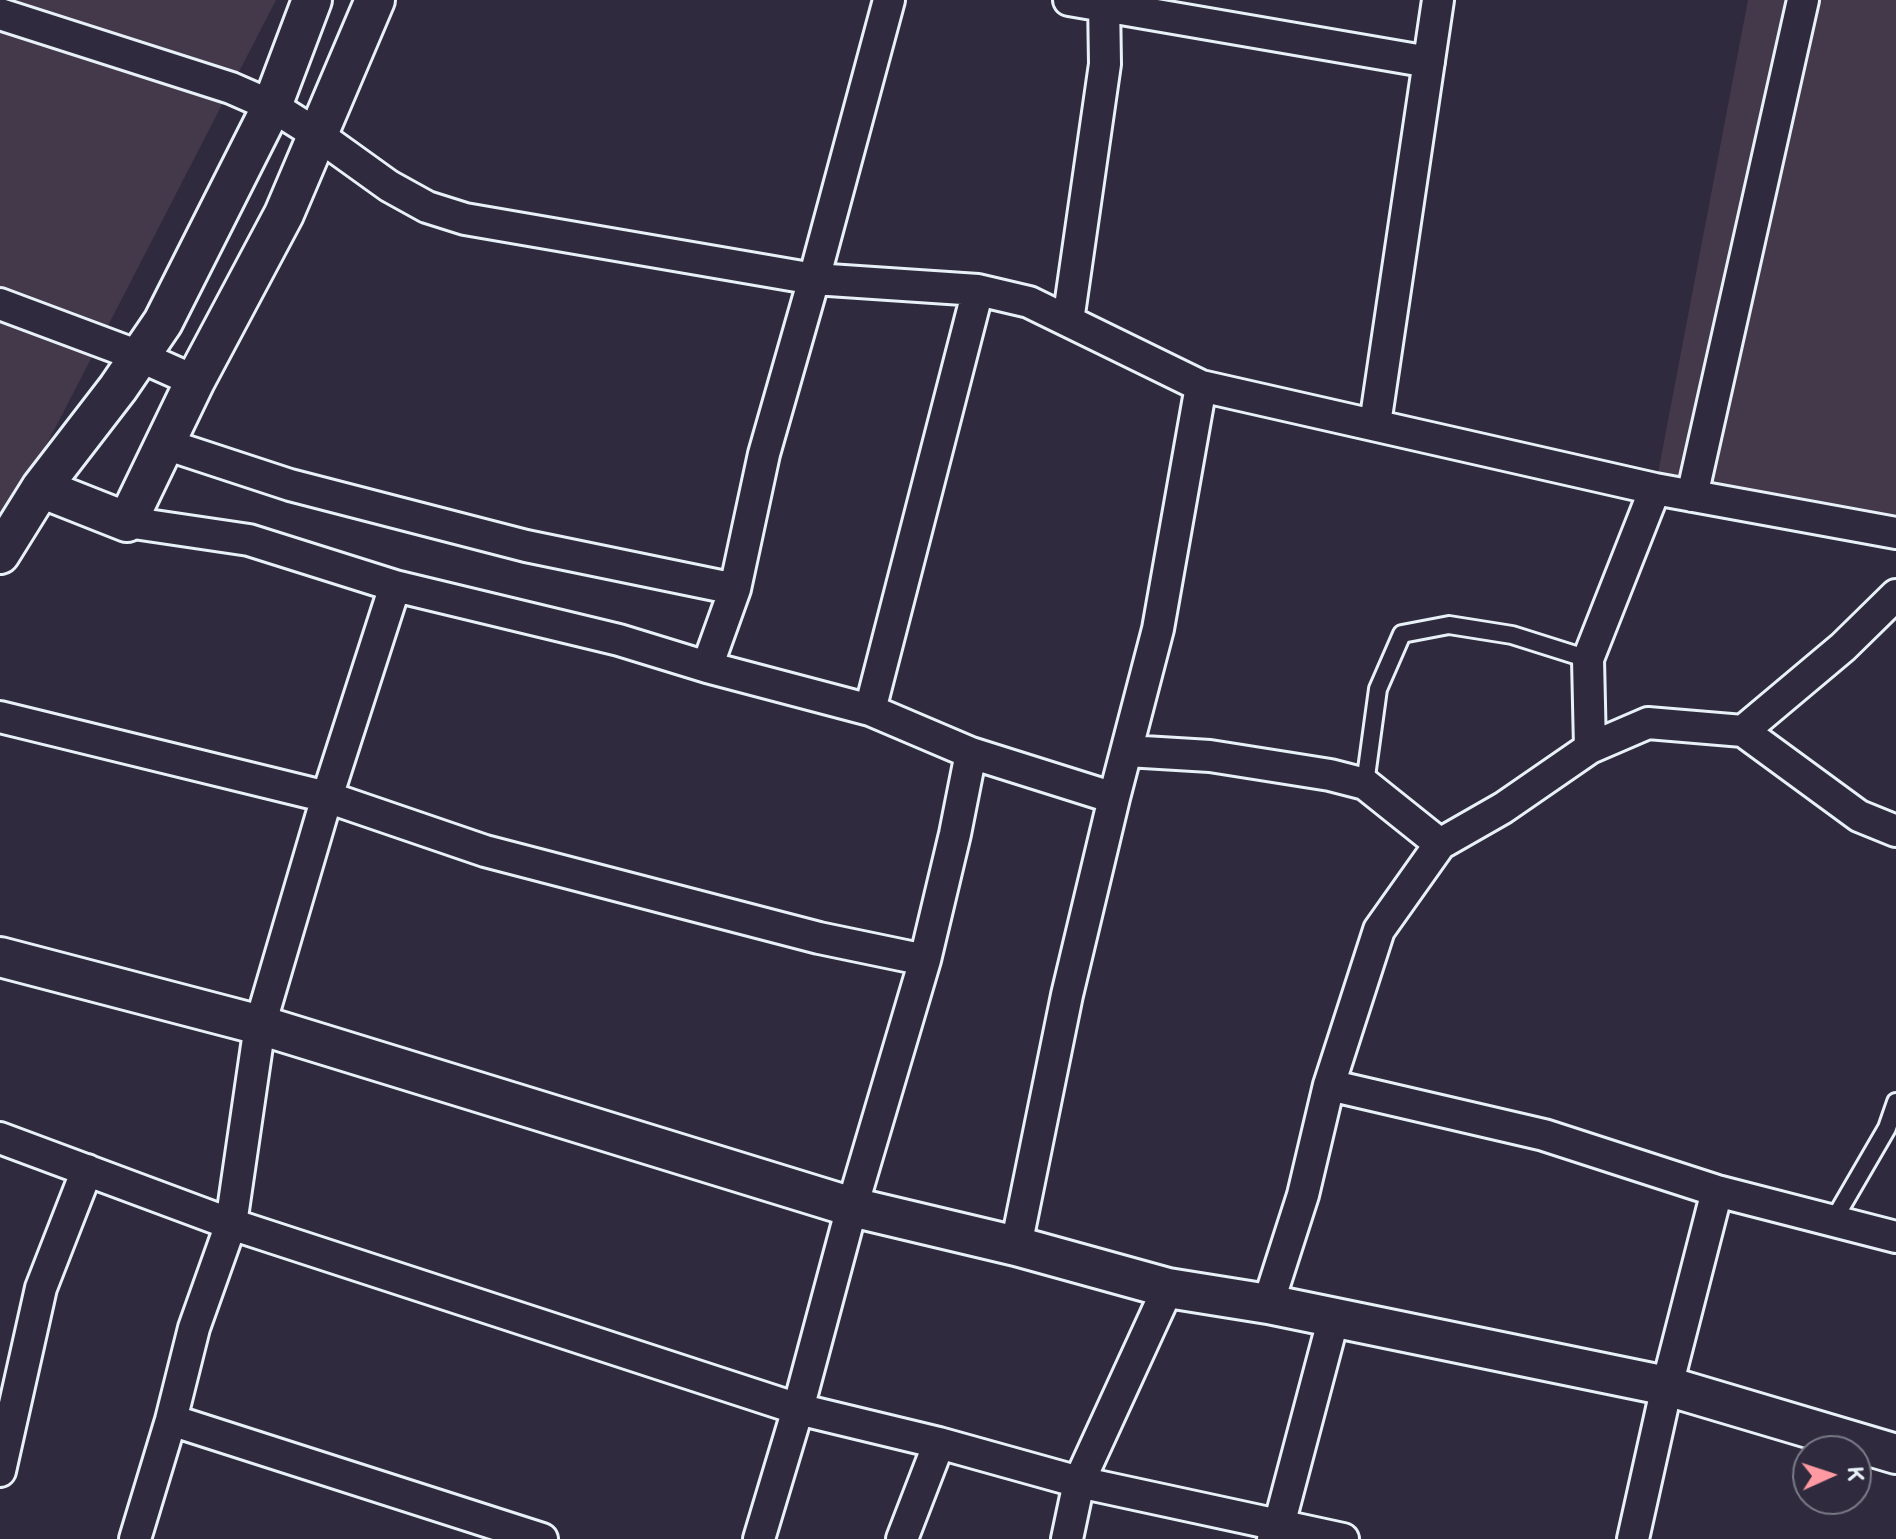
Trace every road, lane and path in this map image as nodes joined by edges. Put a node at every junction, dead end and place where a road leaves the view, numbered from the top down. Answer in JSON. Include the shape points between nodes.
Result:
{"nodes":[{"id":1,"x":312,"y":0,"type":"edge"},
{"id":2,"x":375,"y":0,"type":"edge"},
{"id":3,"x":889,"y":0,"type":"edge"},
{"id":4,"x":1069,"y":0,"type":"edge"},
{"id":5,"x":1438,"y":0,"type":"edge"},
{"id":6,"x":1803,"y":0,"type":"edge"},
{"id":7,"x":1104,"y":4,"type":"edge"},
{"id":8,"x":0,"y":14,"type":"edge"},
{"id":9,"x":1429,"y":62,"type":"junction"},
{"id":10,"x":272,"y":106,"type":"junction"},
{"id":11,"x":318,"y":135,"type":"junction"},
{"id":12,"x":814,"y":279,"type":"junction"},
{"id":13,"x":978,"y":290,"type":"junction"},
{"id":14,"x":0,"y":304,"type":"edge"},
{"id":15,"x":1068,"y":321,"type":"junction"},
{"id":16,"x":139,"y":356,"type":"junction"},
{"id":17,"x":195,"y":381,"type":"junction"},
{"id":18,"x":1201,"y":386,"type":"junction"},
{"id":19,"x":1375,"y":424,"type":"junction"},
{"id":20,"x":165,"y":444,"type":"junction"},
{"id":21,"x":41,"y":488,"type":"junction"},
{"id":22,"x":1655,"y":489,"type":"junction"},
{"id":23,"x":1692,"y":496,"type":"junction"},
{"id":24,"x":127,"y":522,"type":"junction"},
{"id":25,"x":1896,"y":533,"type":"edge"},
{"id":26,"x":0,"y":554,"type":"edge"},
{"id":27,"x":395,"y":586,"type":"junction"},
{"id":28,"x":735,"y":589,"type":"junction"},
{"id":29,"x":1896,"y":595,"type":"edge"},
{"id":30,"x":1588,"y":659,"type":"junction"},
{"id":31,"x":707,"y":667,"type":"junction"},
{"id":32,"x":870,"y":710,"type":"junction"},
{"id":33,"x":0,"y":717,"type":"edge"},
{"id":34,"x":1743,"y":731,"type":"junction"},
{"id":35,"x":1590,"y":748,"type":"junction"},
{"id":36,"x":1127,"y":751,"type":"junction"},
{"id":37,"x":971,"y":753,"type":"junction"},
{"id":38,"x":1365,"y":784,"type":"junction"},
{"id":39,"x":327,"y":797,"type":"junction"},
{"id":40,"x":1114,"y":798,"type":"junction"},
{"id":41,"x":1896,"y":831,"type":"edge"},
{"id":42,"x":1440,"y":844,"type":"junction"},
{"id":43,"x":0,"y":957,"type":"edge"},
{"id":44,"x":925,"y":960,"type":"junction"},
{"id":45,"x":260,"y":1025,"type":"junction"},
{"id":46,"x":1329,"y":1085,"type":"junction"},
{"id":47,"x":1896,"y":1102,"type":"edge"},
{"id":48,"x":0,"y":1138,"type":"edge"},
{"id":49,"x":87,"y":1170,"type":"junction"},
{"id":50,"x":1717,"y":1191,"type":"junction"},
{"id":51,"x":852,"y":1207,"type":"junction"},
{"id":52,"x":1833,"y":1221,"type":"junction"},
{"id":53,"x":231,"y":1224,"type":"junction"},
{"id":54,"x":1896,"y":1237,"type":"edge"},
{"id":55,"x":1016,"y":1246,"type":"junction"},
{"id":56,"x":1168,"y":1288,"type":"junction"},
{"id":57,"x":1268,"y":1304,"type":"junction"},
{"id":58,"x":1334,"y":1317,"type":"junction"},
{"id":59,"x":1667,"y":1386,"type":"junction"},
{"id":60,"x":798,"y":1409,"type":"junction"},
{"id":61,"x":171,"y":1420,"type":"junction"},
{"id":62,"x":939,"y":1443,"type":"junction"},
{"id":63,"x":1896,"y":1454,"type":"edge"},
{"id":64,"x":0,"y":1471,"type":"edge"},
{"id":65,"x":1079,"y":1482,"type":"junction"},
{"id":66,"x":1276,"y":1532,"type":"edge"},
{"id":67,"x":135,"y":1539,"type":"edge"},
{"id":68,"x":542,"y":1539,"type":"edge"},
{"id":69,"x":759,"y":1539,"type":"edge"},
{"id":70,"x":902,"y":1539,"type":"edge"},
{"id":71,"x":1067,"y":1539,"type":"edge"},
{"id":72,"x":1343,"y":1539,"type":"edge"},
{"id":73,"x":1633,"y":1539,"type":"edge"}],
"edges":[{"from":1,"to":10,"type":"street"},
{"from":2,"to":11,"type":"street"},
{"from":3,"to":12,"type":"street"},
{"from":4,"to":7,"type":"street"},
{"from":5,"to":9,"type":"street"},
{"from":6,"to":23,"type":"street"},
{"from":7,"to":9,"type":"street"},
{"from":7,"to":15,"type":"street","via":[[1105,64]]},
{"from":8,"to":10,"type":"street"},
{"from":9,"to":19,"type":"street"},
{"from":10,"to":11,"type":"street"},
{"from":10,"to":16,"type":"street","via":[[163,322]]},
{"from":11,"to":12,"type":"street","via":[[389,186],[427,207],[465,219]]},
{"from":11,"to":17,"type":"street","via":[[284,214]]},
{"from":12,"to":13,"type":"street"},
{"from":12,"to":28,"type":"street","via":[[764,454]]},
{"from":13,"to":15,"type":"street","via":[[1029,302]]},
{"from":13,"to":32,"type":"street"},
{"from":14,"to":16,"type":"street"},
{"from":15,"to":18,"type":"street"},
{"from":16,"to":17,"type":"street"},
{"from":16,"to":21,"type":"street"},
{"from":17,"to":20,"type":"street"},
{"from":18,"to":19,"type":"street"},
{"from":18,"to":36,"type":"street","via":[[1158,629]]},
{"from":19,"to":22,"type":"street"},
{"from":20,"to":24,"type":"street"},
{"from":20,"to":28,"type":"street","via":[[290,485],[526,546]]},
{"from":21,"to":24,"type":"street"},
{"from":21,"to":26,"type":"street"},
{"from":22,"to":23,"type":"street"},
{"from":22,"to":30,"type":"street"},
{"from":23,"to":25,"type":"street"},
{"from":24,"to":27,"type":"street","via":[[249,540]]},
{"from":27,"to":31,"type":"street","via":[[619,640]]},
{"from":27,"to":39,"type":"street"},
{"from":28,"to":31,"type":"street"},
{"from":29,"to":34,"type":"street"},
{"from":30,"to":35,"type":"street"},
{"from":30,"to":38,"type":"lane","via":[[1512,635],[1449,625],[1402,634],[1378,689]]},
{"from":31,"to":32,"type":"street"},
{"from":32,"to":37,"type":"street"},
{"from":33,"to":39,"type":"street"},
{"from":34,"to":35,"type":"street","via":[[1648,723]]},
{"from":34,"to":41,"type":"street","via":[[1859,816]]},
{"from":35,"to":42,"type":"street"},
{"from":36,"to":38,"type":"street","via":[[1210,756]]},
{"from":36,"to":40,"type":"street"},
{"from":37,"to":40,"type":"street"},
{"from":37,"to":44,"type":"street"},
{"from":38,"to":42,"type":"street"},
{"from":39,"to":44,"type":"street","via":[[485,851],[819,938]]},
{"from":39,"to":45,"type":"street"},
{"from":40,"to":55,"type":"street"},
{"from":42,"to":46,"type":"street","via":[[1379,930]]},
{"from":43,"to":45,"type":"street"},
{"from":44,"to":51,"type":"street"},
{"from":45,"to":51,"type":"street"},
{"from":45,"to":53,"type":"street"},
{"from":46,"to":50,"type":"street","via":[[1544,1135]]},
{"from":46,"to":57,"type":"street","via":[[1303,1195]]},
{"from":47,"to":52,"type":"lane","via":[[1887,1128]]},
{"from":48,"to":49,"type":"street"},
{"from":49,"to":53,"type":"street"},
{"from":49,"to":64,"type":"street","via":[[41,1288]]},
{"from":50,"to":52,"type":"street"},
{"from":50,"to":59,"type":"street"},
{"from":51,"to":55,"type":"street"},
{"from":51,"to":60,"type":"street"},
{"from":52,"to":54,"type":"street"},
{"from":53,"to":60,"type":"street"},
{"from":53,"to":61,"type":"street","via":[[194,1328]]},
{"from":55,"to":56,"type":"street"},
{"from":56,"to":57,"type":"street"},
{"from":56,"to":65,"type":"street"},
{"from":57,"to":58,"type":"street"},
{"from":58,"to":59,"type":"street"},
{"from":58,"to":66,"type":"street"},
{"from":59,"to":63,"type":"street"},
{"from":59,"to":73,"type":"street"},
{"from":60,"to":62,"type":"street"},
{"from":60,"to":69,"type":"street"},
{"from":61,"to":67,"type":"street"},
{"from":61,"to":68,"type":"street"},
{"from":62,"to":65,"type":"street"},
{"from":62,"to":70,"type":"street"},
{"from":65,"to":66,"type":"street"},
{"from":65,"to":71,"type":"street"},
{"from":66,"to":72,"type":"street"}]}
